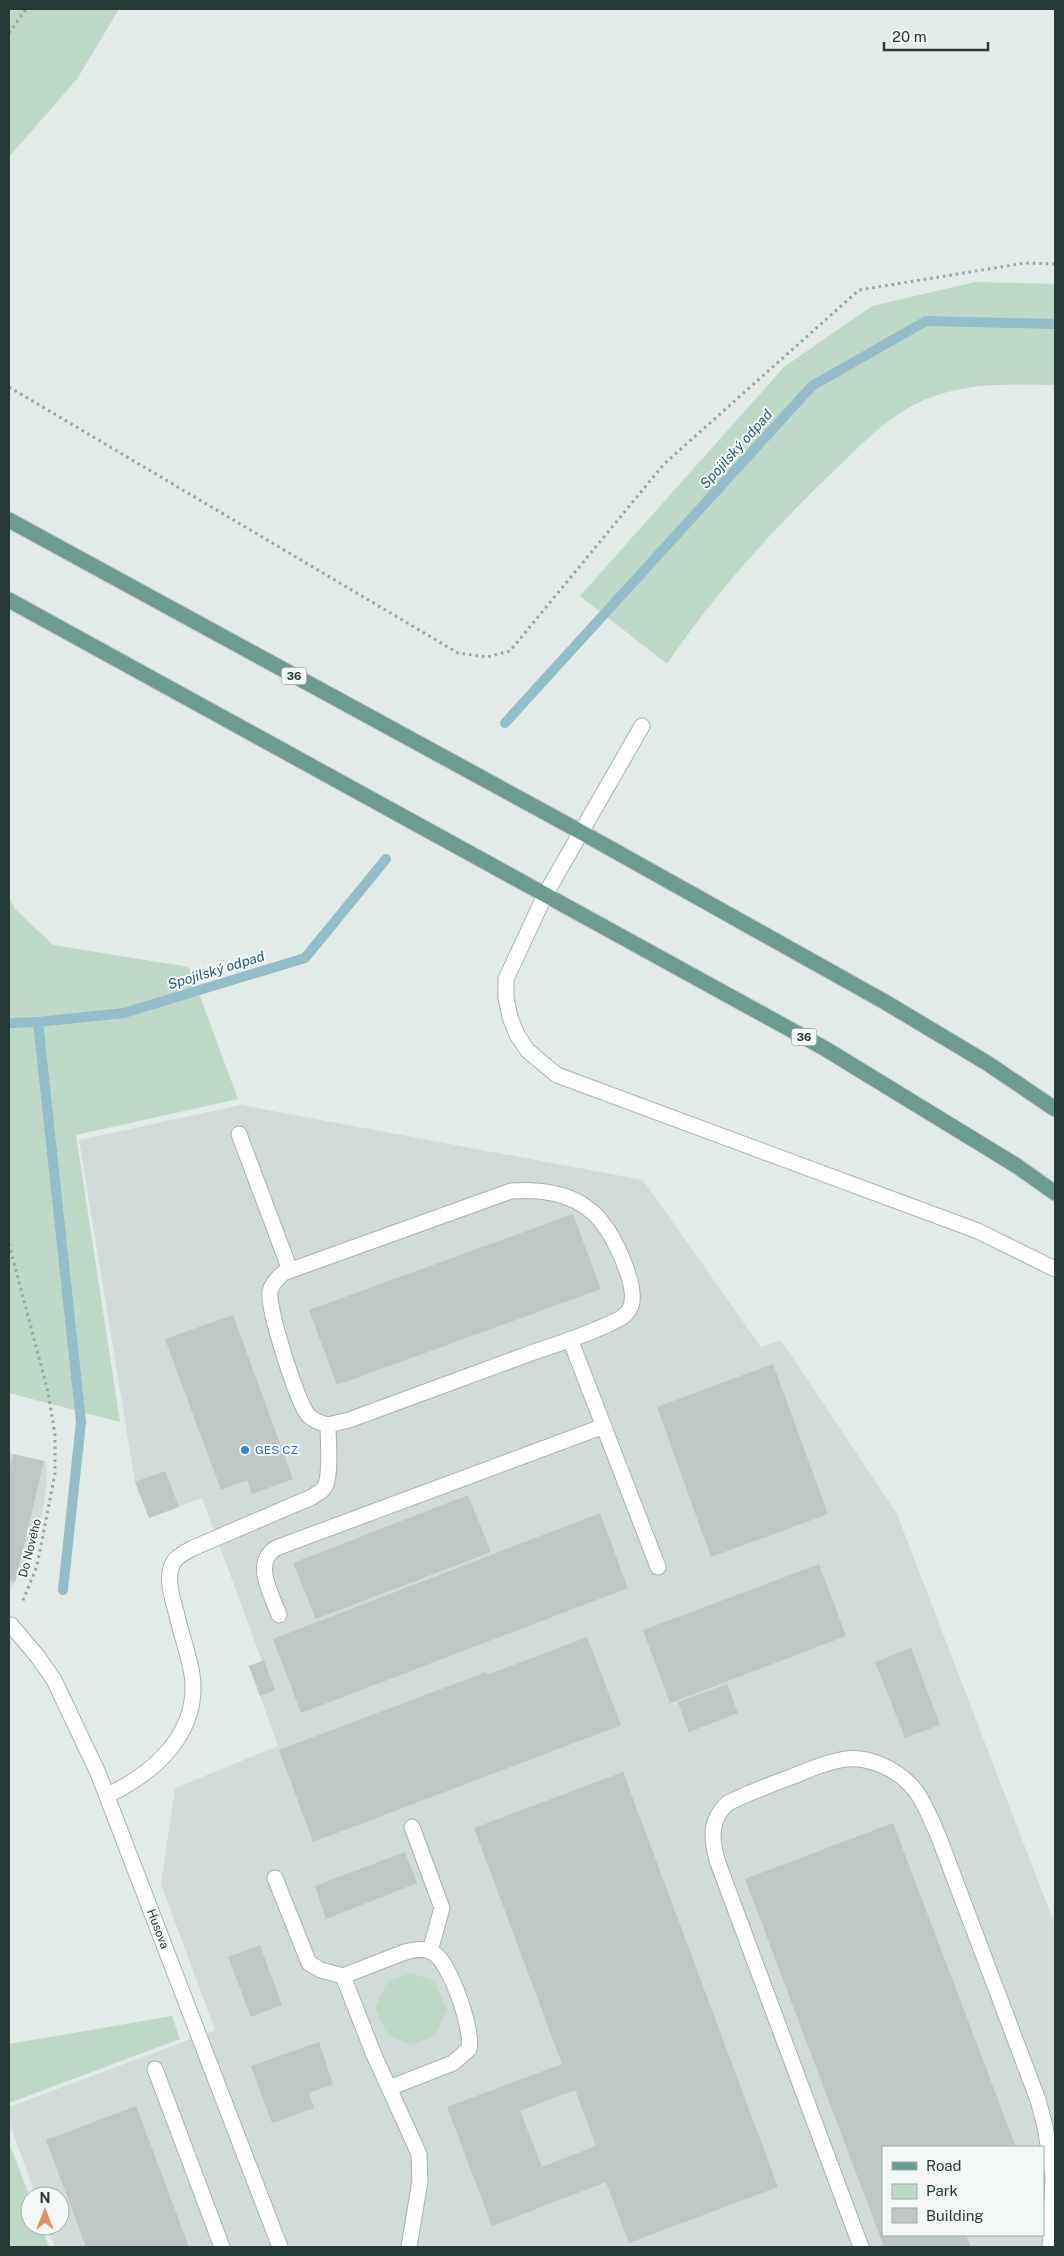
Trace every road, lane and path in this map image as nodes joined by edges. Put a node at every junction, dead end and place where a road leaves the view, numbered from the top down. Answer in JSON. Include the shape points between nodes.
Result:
{"nodes":[{"id":1,"x":26,"y":9,"type":"edge"},
{"id":2,"x":9,"y":33,"type":"edge"},
{"id":3,"x":1055,"y":264,"type":"edge"},
{"id":4,"x":9,"y":387,"type":"edge"},
{"id":5,"x":9,"y":520,"type":"edge"},
{"id":6,"x":9,"y":600,"type":"edge"},
{"id":7,"x":642,"y":726,"type":"dead end"},
{"id":8,"x":580,"y":832,"type":"junction"},
{"id":9,"x":545,"y":895,"type":"junction"},
{"id":10,"x":1055,"y":1109,"type":"edge"},
{"id":11,"x":239,"y":1134,"type":"dead end"},
{"id":12,"x":1055,"y":1193,"type":"edge"},
{"id":13,"x":9,"y":1244,"type":"edge"},
{"id":14,"x":1055,"y":1269,"type":"edge"},
{"id":15,"x":290,"y":1270,"type":"junction"},
{"id":16,"x":570,"y":1339,"type":"junction"},
{"id":17,"x":328,"y":1424,"type":"junction"},
{"id":18,"x":604,"y":1426,"type":"junction"},
{"id":19,"x":658,"y":1567,"type":"dead end"},
{"id":20,"x":279,"y":1615,"type":"dead end"},
{"id":21,"x":11,"y":1625,"type":"joint"},
{"id":22,"x":108,"y":1795,"type":"junction"},
{"id":23,"x":412,"y":1826,"type":"dead end"},
{"id":24,"x":275,"y":1878,"type":"dead end"},
{"id":25,"x":430,"y":1951,"type":"junction"},
{"id":26,"x":344,"y":1976,"type":"junction"},
{"id":27,"x":155,"y":2069,"type":"dead end"},
{"id":28,"x":389,"y":2088,"type":"junction"},
{"id":29,"x":222,"y":2247,"type":"edge"},
{"id":30,"x":280,"y":2247,"type":"edge"},
{"id":31,"x":409,"y":2247,"type":"edge"},
{"id":32,"x":860,"y":2247,"type":"edge"},
{"id":33,"x":1050,"y":2247,"type":"edge"}],
"edges":[{"from":1,"to":2,"type":"path"},
{"from":3,"to":4,"type":"path","via":[[1025,263],[859,290],[664,464],[510,651],[487,657],[458,653]]},
{"from":5,"to":8,"type":"main road","number":"36"},
{"from":6,"to":9,"type":"main road","number":"36"},
{"from":7,"to":8,"type":"lane"},
{"from":8,"to":9,"type":"lane"},
{"from":8,"to":10,"type":"main road","number":"36","via":[[885,1002],[987,1063]]},
{"from":9,"to":12,"type":"main road","number":"36","via":[[824,1048],[992,1150]]},
{"from":9,"to":14,"type":"lane","via":[[506,979],[508,1008],[517,1035],[541,1064],[557,1075],[978,1231]]},
{"from":11,"to":15,"type":"lane"},
{"from":13,"to":21,"type":"path","name":"Do Nového","via":[[48,1392],[55,1435],[55,1473],[37,1566]]},
{"from":15,"to":16,"type":"lane","via":[[510,1191],[529,1189],[560,1193],[584,1205],[603,1223],[629,1276],[633,1299],[630,1308],[617,1320]]},
{"from":15,"to":17,"type":"lane","via":[[272,1286],[271,1312],[303,1406],[312,1418]]},
{"from":16,"to":17,"type":"lane","via":[[349,1420]]},
{"from":16,"to":18,"type":"lane"},
{"from":17,"to":22,"type":"lane","via":[[328,1473],[323,1490],[193,1548],[175,1560],[170,1568],[171,1590],[193,1682],[189,1717],[182,1733],[164,1756],[136,1779]]},
{"from":18,"to":19,"type":"lane"},
{"from":18,"to":20,"type":"lane","via":[[276,1548],[267,1556],[264,1566],[265,1578]]},
{"from":21,"to":22,"type":"lane","name":"Husova","via":[[54,1680]]},
{"from":22,"to":30,"type":"lane","name":"Husova"},
{"from":23,"to":25,"type":"lane","via":[[442,1908]]},
{"from":24,"to":26,"type":"lane","via":[[309,1963]]},
{"from":25,"to":26,"type":"lane","via":[[415,1949]]},
{"from":25,"to":28,"type":"lane","via":[[442,1961],[448,1973],[470,2030],[469,2048],[454,2063]]},
{"from":26,"to":28,"type":"lane"},
{"from":27,"to":29,"type":"lane"},
{"from":28,"to":31,"type":"lane","via":[[419,2154],[420,2181]]},
{"from":32,"to":33,"type":"lane","via":[[718,1863],[712,1834],[716,1817],[728,1803],[842,1759],[863,1759],[881,1764],[900,1776],[915,1790],[938,1835],[1038,2100],[1054,2186]]}]}
